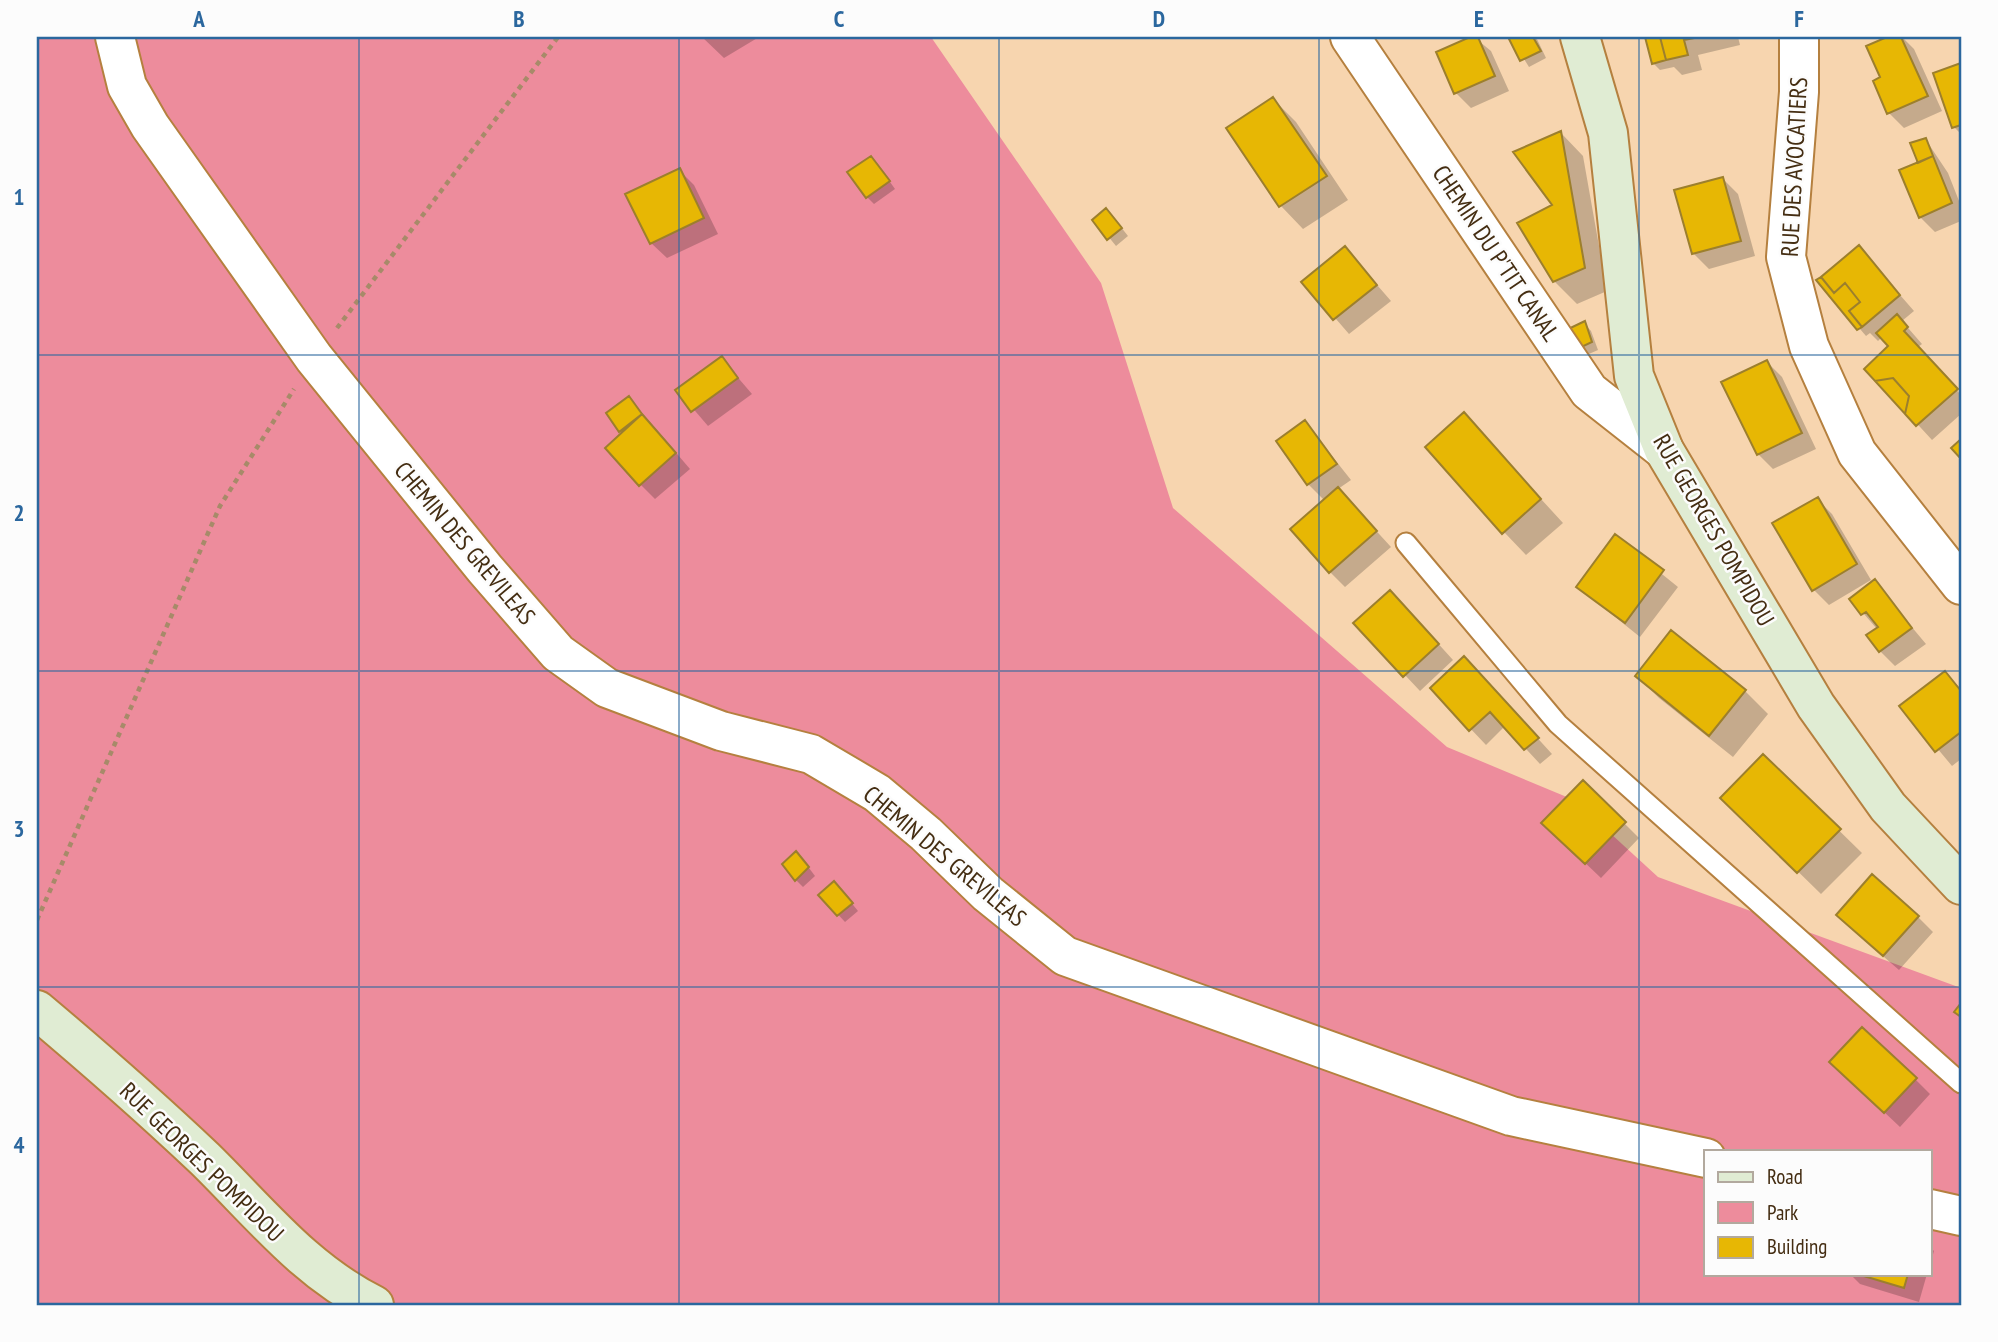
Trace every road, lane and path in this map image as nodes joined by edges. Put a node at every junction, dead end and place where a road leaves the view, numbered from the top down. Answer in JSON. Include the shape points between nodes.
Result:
{"nodes":[{"id":1,"x":115,"y":37,"type":"edge"},
{"id":2,"x":558,"y":37,"type":"edge"},
{"id":3,"x":1350,"y":37,"type":"edge"},
{"id":4,"x":1580,"y":37,"type":"edge"},
{"id":5,"x":1799,"y":37,"type":"edge"},
{"id":6,"x":314,"y":358,"type":"junction"},
{"id":7,"x":1664,"y":450,"type":"junction"},
{"id":8,"x":1406,"y":543,"type":"dead end"},
{"id":9,"x":1961,"y":585,"type":"edge"},
{"id":10,"x":1961,"y":885,"type":"edge"},
{"id":11,"x":37,"y":920,"type":"edge"},
{"id":12,"x":37,"y":1010,"type":"edge"},
{"id":13,"x":1961,"y":1083,"type":"edge"},
{"id":14,"x":1704,"y":1158,"type":"edge"},
{"id":15,"x":1932,"y":1209,"type":"edge"},
{"id":16,"x":1961,"y":1216,"type":"edge"},
{"id":17,"x":374,"y":1305,"type":"edge"}],
"edges":[{"from":1,"to":6,"type":"street","name":"CHEMIN DES GREVILEAS","via":[[127,86],[149,125]]},
{"from":2,"to":6,"type":"path"},
{"from":3,"to":7,"type":"street","name":"CHEMIN DU P'TIT CANAL","via":[[1589,391]]},
{"from":4,"to":7,"type":"main road","name":"RUE GEORGES POMPIDOU","via":[[1608,134],[1634,376]]},
{"from":5,"to":9,"type":"street","name":"RUE DES AVOCATIERS","via":[[1786,257],[1809,346],[1857,453]]},
{"from":6,"to":11,"type":"path","via":[[220,506]]},
{"from":6,"to":14,"type":"street","name":"CHEMIN DES GREVILEAS","via":[[558,653],[607,688],[721,731],[811,754],[877,793],[988,894],[1065,956],[1511,1116]]},
{"from":7,"to":10,"type":"main road","name":"RUE GEORGES POMPIDOU","via":[[1816,706],[1888,807]]},
{"from":8,"to":13,"type":"lane","via":[[1558,724]]},
{"from":12,"to":17,"type":"main road","name":"RUE GEORGES POMPIDOU","via":[[206,1160],[284,1242],[348,1292]]},
{"from":15,"to":16,"type":"street"}]}
